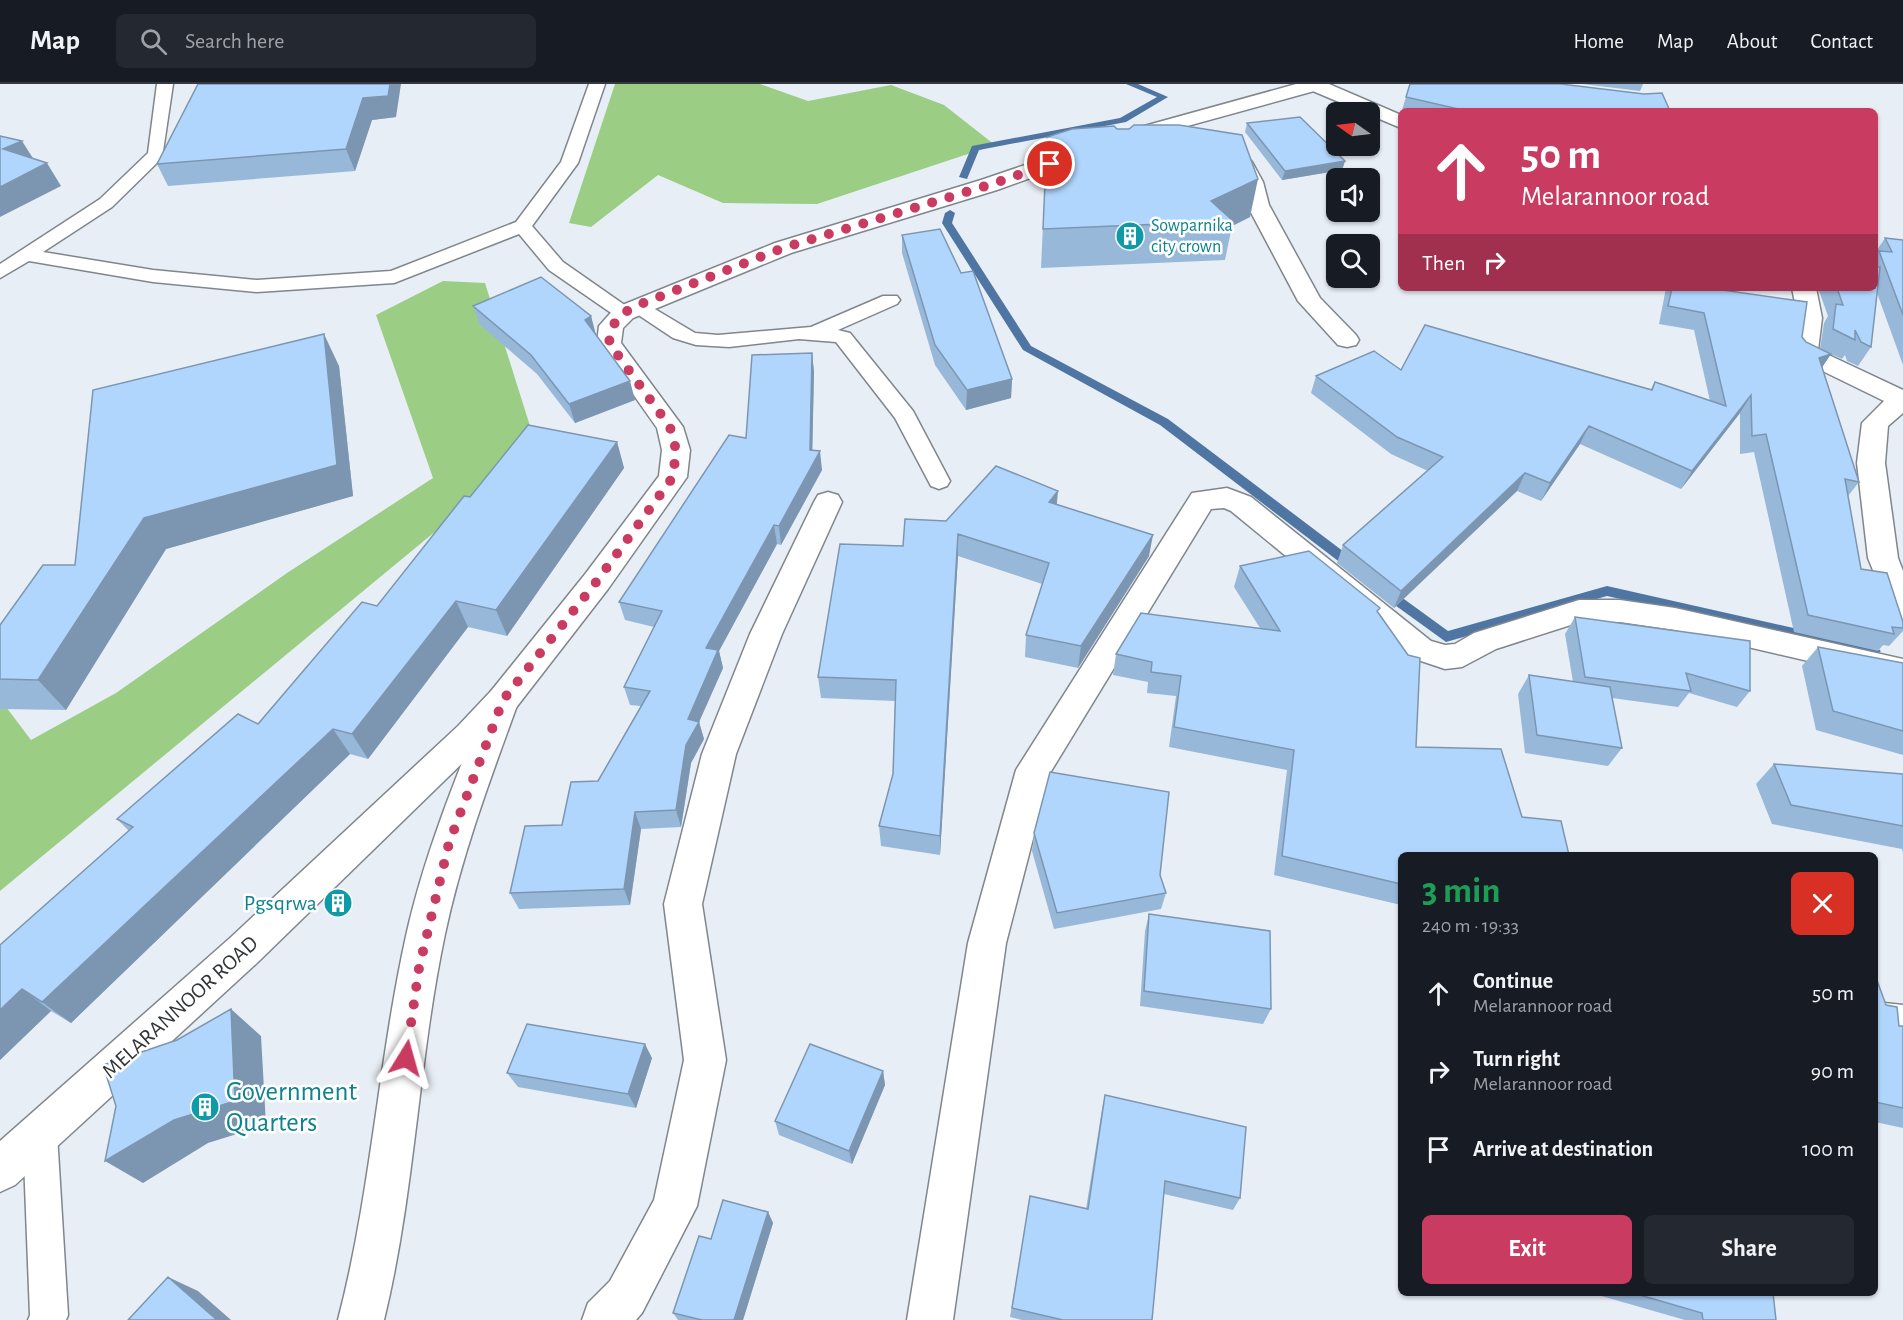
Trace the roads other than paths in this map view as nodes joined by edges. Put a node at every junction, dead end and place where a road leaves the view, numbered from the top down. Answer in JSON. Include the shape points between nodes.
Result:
{"nodes":[{"id":1,"x":165,"y":84,"type":"edge"},
{"id":2,"x":597,"y":84,"type":"edge"},
{"id":3,"x":1317,"y":84,"type":"edge"},
{"id":4,"x":1398,"y":121,"type":"edge"},
{"id":5,"x":1178,"y":123,"type":"junction"},
{"id":6,"x":522,"y":226,"type":"junction"},
{"id":7,"x":26,"y":255,"type":"junction"},
{"id":8,"x":0,"y":272,"type":"edge"},
{"id":9,"x":1805,"y":291,"type":"edge"},
{"id":10,"x":890,"y":300,"type":"dead end"},
{"id":11,"x":630,"y":310,"type":"junction"},
{"id":12,"x":814,"y":333,"type":"junction"},
{"id":13,"x":1347,"y":340,"type":"dead end"},
{"id":14,"x":1902,"y":399,"type":"edge"},
{"id":15,"x":939,"y":481,"type":"dead end"},
{"id":16,"x":828,"y":502,"type":"dead end"},
{"id":17,"x":1903,"y":609,"type":"edge"},
{"id":18,"x":1903,"y":671,"type":"edge"},
{"id":19,"x":503,"y":700,"type":"junction"},
{"id":20,"x":1878,"y":1021,"type":"edge"},
{"id":21,"x":1903,"y":1024,"type":"edge"},
{"id":22,"x":40,"y":1134,"type":"junction"},
{"id":23,"x":0,"y":1170,"type":"edge"},
{"id":24,"x":47,"y":1320,"type":"edge"},
{"id":25,"x":361,"y":1320,"type":"edge"},
{"id":26,"x":605,"y":1320,"type":"edge"},
{"id":27,"x":930,"y":1320,"type":"edge"}],
"edges":[{"from":1,"to":7,"type":"lane","via":[[156,154],[106,203]]},
{"from":2,"to":6,"type":"lane","via":[[569,163]]},
{"from":3,"to":4,"type":"street"},
{"from":3,"to":5,"type":"street"},
{"from":5,"to":11,"type":"street","via":[[1115,151],[783,248]]},
{"from":5,"to":13,"type":"street","via":[[1223,144],[1242,162],[1258,205],[1310,301]]},
{"from":6,"to":7,"type":"lane","via":[[394,277],[257,286],[153,276]]},
{"from":6,"to":11,"type":"lane","via":[[556,266]]},
{"from":7,"to":8,"type":"lane"},
{"from":9,"to":14,"type":"street","via":[[1810,318],[1805,353]]},
{"from":10,"to":12,"type":"lane"},
{"from":11,"to":12,"type":"lane","via":[[655,315],[672,329],[694,339],[719,341]]},
{"from":11,"to":19,"type":"street","name":"MELARANNOOR ROAD","via":[[611,326],[609,343],[670,427],[676,450],[673,477]]},
{"from":12,"to":15,"type":"lane","via":[[843,337],[854,350],[905,416]]},
{"from":14,"to":17,"type":"street","via":[[1875,423],[1871,463],[1883,558]]},
{"from":16,"to":26,"type":"street","via":[[766,634],[719,754],[683,904],[705,1060],[675,1206],[626,1297]]},
{"from":18,"to":27,"type":"street","via":[[1675,619],[1620,611],[1579,611],[1485,641],[1462,656],[1445,657],[1420,649],[1241,504],[1227,498],[1202,500],[1033,770],[987,943]]},
{"from":19,"to":22,"type":"street","name":"MELARANNOOR ROAD","via":[[244,950]]},
{"from":19,"to":25,"type":"street","via":[[449,843],[419,968],[377,1262]]},
{"from":20,"to":21,"type":"street"},
{"from":22,"to":23,"type":"street","name":"MELARANNOOR ROAD"},
{"from":22,"to":24,"type":"lane"}]}
